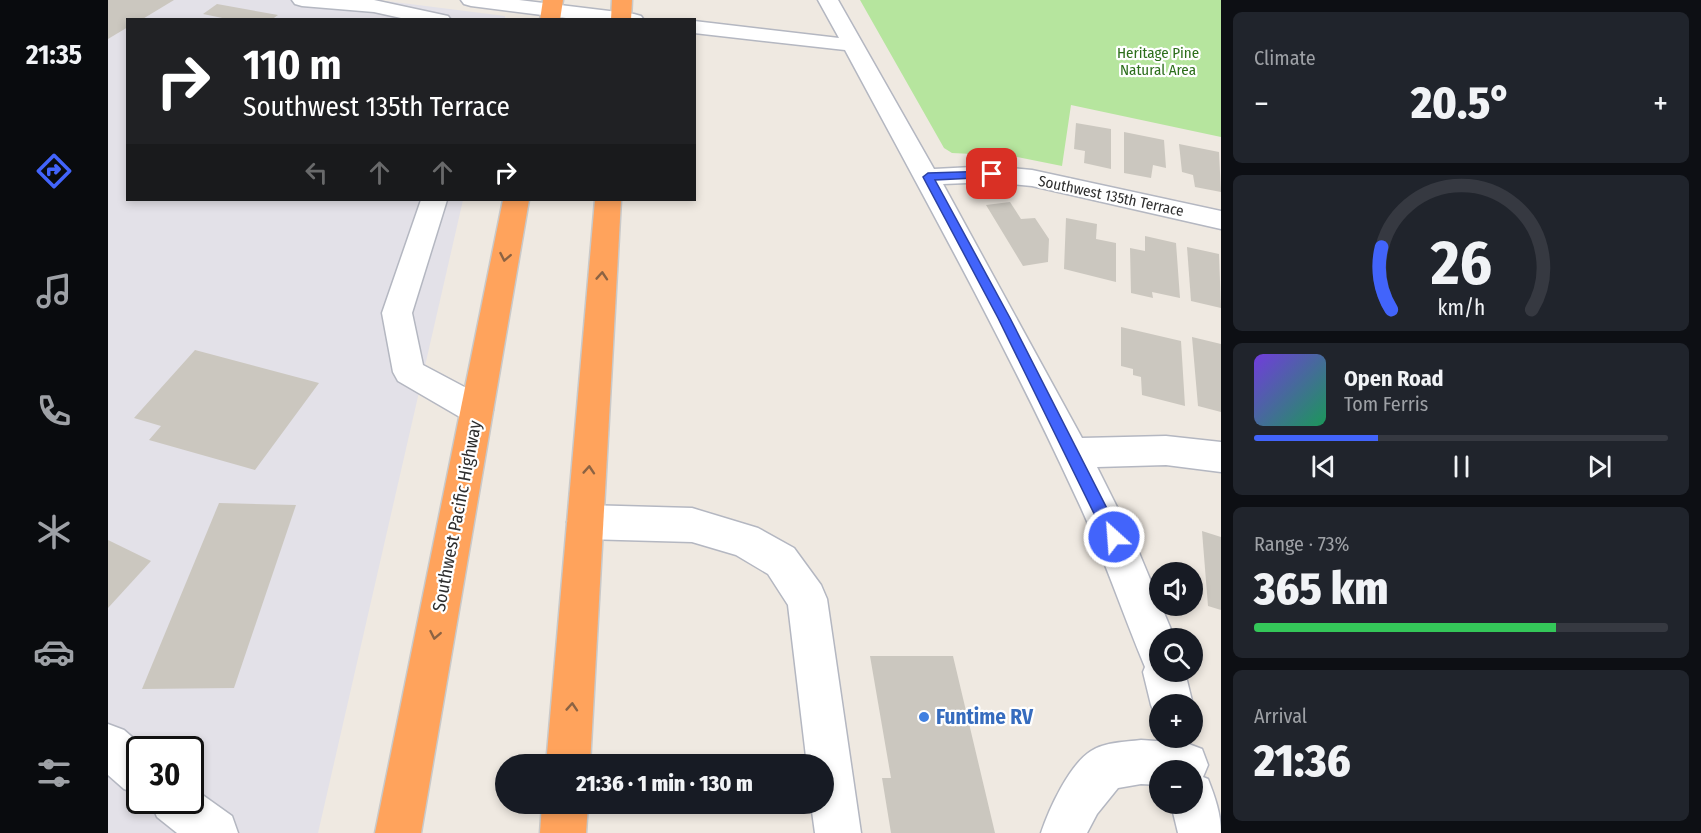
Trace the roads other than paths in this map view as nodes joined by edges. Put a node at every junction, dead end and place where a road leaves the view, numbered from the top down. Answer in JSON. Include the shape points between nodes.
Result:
{"nodes":[{"id":1,"x":302,"y":0,"type":"edge"},
{"id":2,"x":471,"y":0,"type":"edge"},
{"id":3,"x":828,"y":0,"type":"edge"},
{"id":4,"x":372,"y":3,"type":"edge"},
{"id":5,"x":551,"y":10,"type":"edge"},
{"id":6,"x":624,"y":14,"type":"edge"},
{"id":7,"x":433,"y":18,"type":"edge"},
{"id":8,"x":696,"y":27,"type":"edge"},
{"id":9,"x":852,"y":44,"type":"junction"},
{"id":10,"x":928,"y":177,"type":"junction"},
{"id":11,"x":434,"y":201,"type":"edge"},
{"id":12,"x":516,"y":201,"type":"edge"},
{"id":13,"x":608,"y":201,"type":"edge"},
{"id":14,"x":1221,"y":220,"type":"edge"},
{"id":15,"x":477,"y":410,"type":"junction"},
{"id":16,"x":1073,"y":453,"type":"junction"},
{"id":17,"x":1221,"y":457,"type":"edge"},
{"id":18,"x":585,"y":522,"type":"junction"},
{"id":19,"x":1150,"y":628,"type":"edge"},
{"id":20,"x":108,"y":746,"type":"edge"},
{"id":21,"x":569,"y":754,"type":"edge"},
{"id":22,"x":126,"y":761,"type":"edge"},
{"id":23,"x":1149,"y":763,"type":"edge"},
{"id":24,"x":190,"y":814,"type":"edge"},
{"id":25,"x":565,"y":814,"type":"edge"},
{"id":26,"x":1197,"y":814,"type":"edge"},
{"id":27,"x":215,"y":833,"type":"edge"},
{"id":28,"x":398,"y":833,"type":"edge"},
{"id":29,"x":564,"y":833,"type":"edge"},
{"id":30,"x":838,"y":833,"type":"edge"},
{"id":31,"x":1064,"y":833,"type":"edge"},
{"id":32,"x":1201,"y":833,"type":"edge"}],
"edges":[{"from":1,"to":4,"type":"street"},
{"from":2,"to":5,"type":"street"},
{"from":3,"to":9,"type":"street"},
{"from":4,"to":7,"type":"street"},
{"from":5,"to":6,"type":"street"},
{"from":8,"to":9,"type":"street"},
{"from":9,"to":10,"type":"street"},
{"from":10,"to":14,"type":"street","name":"Southwest 135th Terrace","via":[[992,174],[1032,178]]},
{"from":10,"to":16,"type":"street"},
{"from":11,"to":15,"type":"street","via":[[397,313],[409,372]]},
{"from":12,"to":15,"type":"highway","name":"Southwest Pacific Highway","one_way":true},
{"from":18,"to":13,"type":"highway","one_way":true},
{"from":15,"to":28,"type":"highway","name":"Southwest Pacific Highway","one_way":true},
{"from":16,"to":17,"type":"street","via":[[1159,449]]},
{"from":16,"to":19,"type":"street","via":[[1124,558]]},
{"from":21,"to":18,"type":"highway","one_way":true},
{"from":18,"to":30,"type":"street","via":[[692,525],[745,540],[782,561],[807,599]]},
{"from":20,"to":22,"type":"street"},
{"from":23,"to":31,"type":"street","via":[[1106,767],[1085,791]]},
{"from":24,"to":27,"type":"street"},
{"from":25,"to":29,"type":"highway"},
{"from":26,"to":32,"type":"street"}]}
